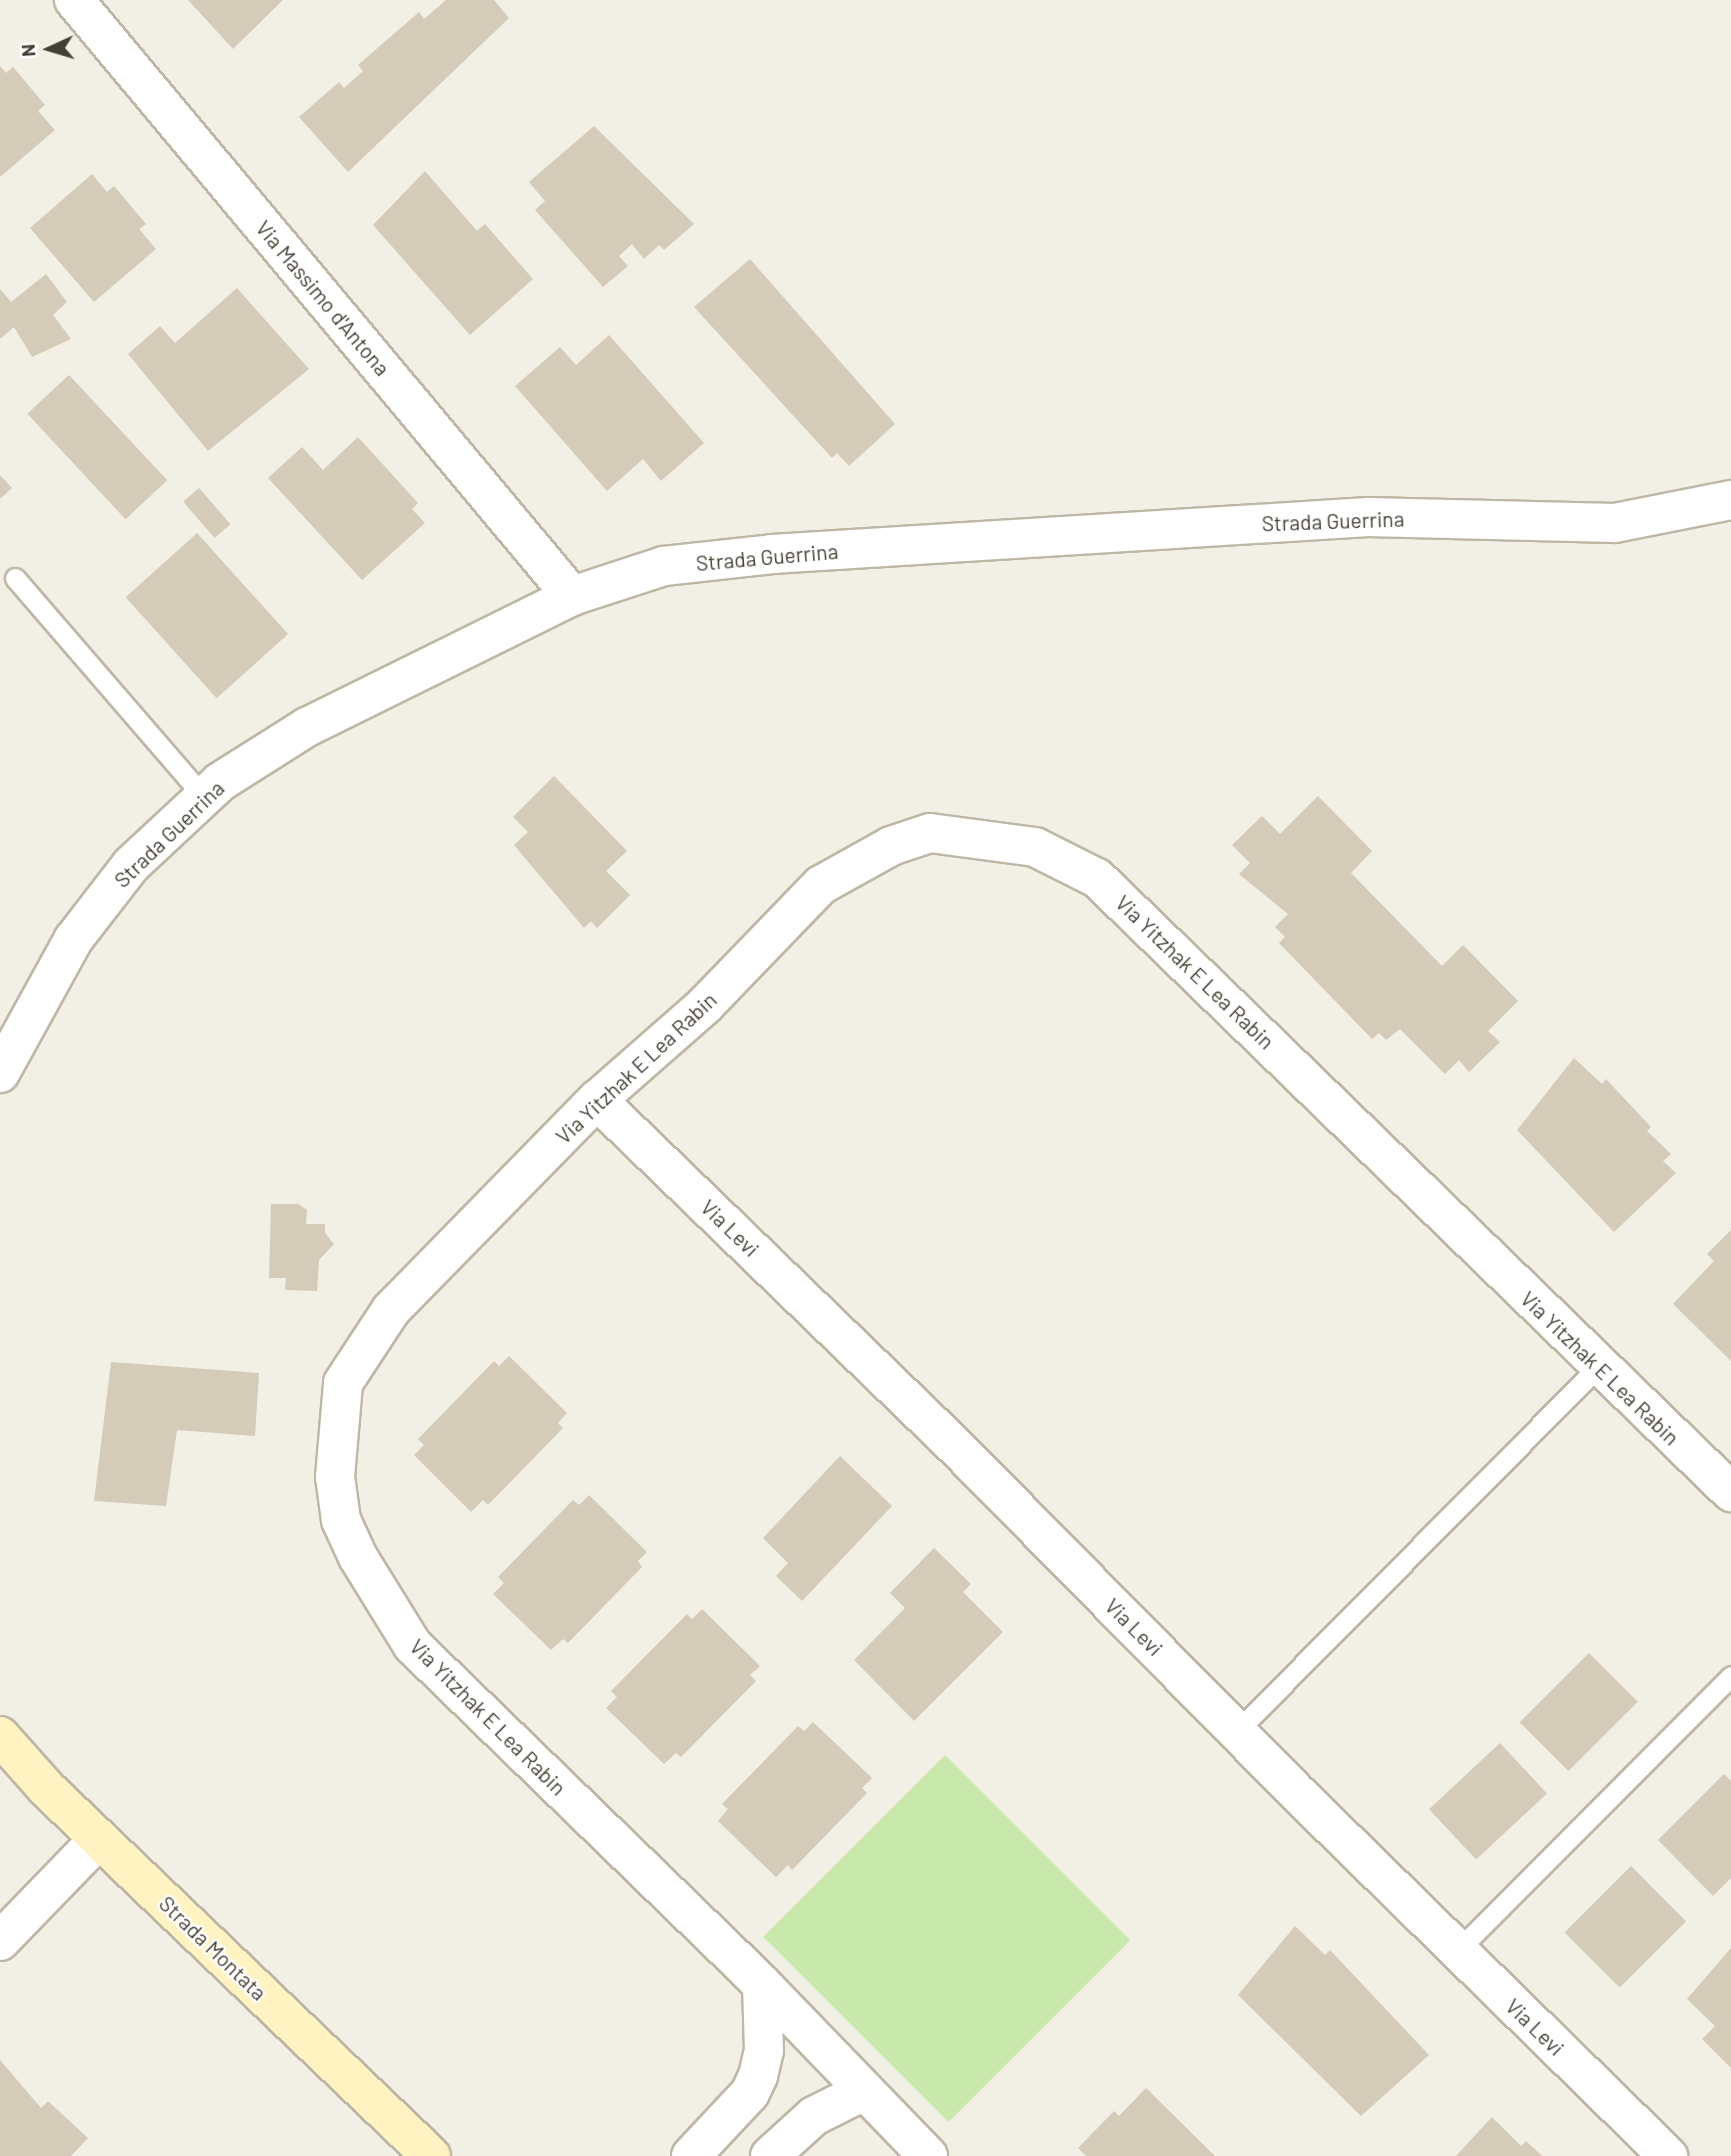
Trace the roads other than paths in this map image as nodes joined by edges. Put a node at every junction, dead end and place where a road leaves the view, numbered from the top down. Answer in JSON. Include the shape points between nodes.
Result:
{"nodes":[{"id":1,"x":74,"y":0,"type":"edge"},
{"id":2,"x":1731,"y":500,"type":"edge"},
{"id":3,"x":15,"y":578,"type":"dead end"},
{"id":4,"x":572,"y":596,"type":"junction"},
{"id":5,"x":204,"y":797,"type":"junction"},
{"id":6,"x":0,"y":1073,"type":"edge"},
{"id":7,"x":597,"y":1100,"type":"junction"},
{"id":8,"x":1597,"y":1368,"type":"junction"},
{"id":9,"x":1731,"y":1492,"type":"edge"},
{"id":10,"x":1731,"y":1676,"type":"edge"},
{"id":11,"x":1237,"y":1731,"type":"junction"},
{"id":12,"x":0,"y":1736,"type":"edge"},
{"id":13,"x":99,"y":1839,"type":"junction"},
{"id":14,"x":0,"y":1941,"type":"edge"},
{"id":15,"x":1457,"y":1951,"type":"junction"},
{"id":16,"x":762,"y":1984,"type":"junction"},
{"id":17,"x":862,"y":2092,"type":"junction"},
{"id":18,"x":431,"y":2156,"type":"edge"},
{"id":19,"x":691,"y":2156,"type":"edge"},
{"id":20,"x":770,"y":2156,"type":"edge"},
{"id":21,"x":928,"y":2156,"type":"edge"},
{"id":22,"x":1668,"y":2156,"type":"edge"}],
"edges":[{"from":1,"to":4,"type":"street","name":"Via Massimo d'Antona"},
{"from":2,"to":4,"type":"street","name":"Strada Guerrina","via":[[1615,523],[1368,517],[772,554],[663,566]]},
{"from":3,"to":5,"type":"lane"},
{"from":4,"to":5,"type":"street","name":"Strada Guerrina","via":[[307,727]]},
{"from":5,"to":6,"type":"street","name":"Strada Guerrina","via":[[131,865],[73,940]]},
{"from":7,"to":8,"type":"street","name":"Via Yitzhak E Lea Rabin","via":[[705,1005],[821,885],[891,846],[930,833],[1035,846],[1097,878]]},
{"from":7,"to":11,"type":"street","name":"Via Levi","via":[[957,1448]]},
{"from":7,"to":16,"type":"street","name":"Via Yitzhak E Lea Rabin","via":[[391,1310],[364,1346],[343,1383],[336,1431],[341,1520],[413,1646]]},
{"from":8,"to":9,"type":"street","name":"Via Yitzhak E Lea Rabin"},
{"from":8,"to":11,"type":"lane"},
{"from":10,"to":15,"type":"lane"},
{"from":11,"to":15,"type":"street","name":"Via Levi"},
{"from":12,"to":13,"type":"street","name":"Strada Montata"},
{"from":13,"to":14,"type":"street"},
{"from":13,"to":18,"type":"street","name":"Strada Montata"},
{"from":15,"to":22,"type":"street","name":"Via Levi"},
{"from":16,"to":17,"type":"street","name":"Via Yitzhak E Lea Rabin"},
{"from":16,"to":19,"type":"street","via":[[764,2051],[758,2076],[750,2092]]},
{"from":17,"to":20,"type":"street","via":[[814,2116]]},
{"from":17,"to":21,"type":"street","name":"Via Yitzhak E Lea Rabin"}]}
